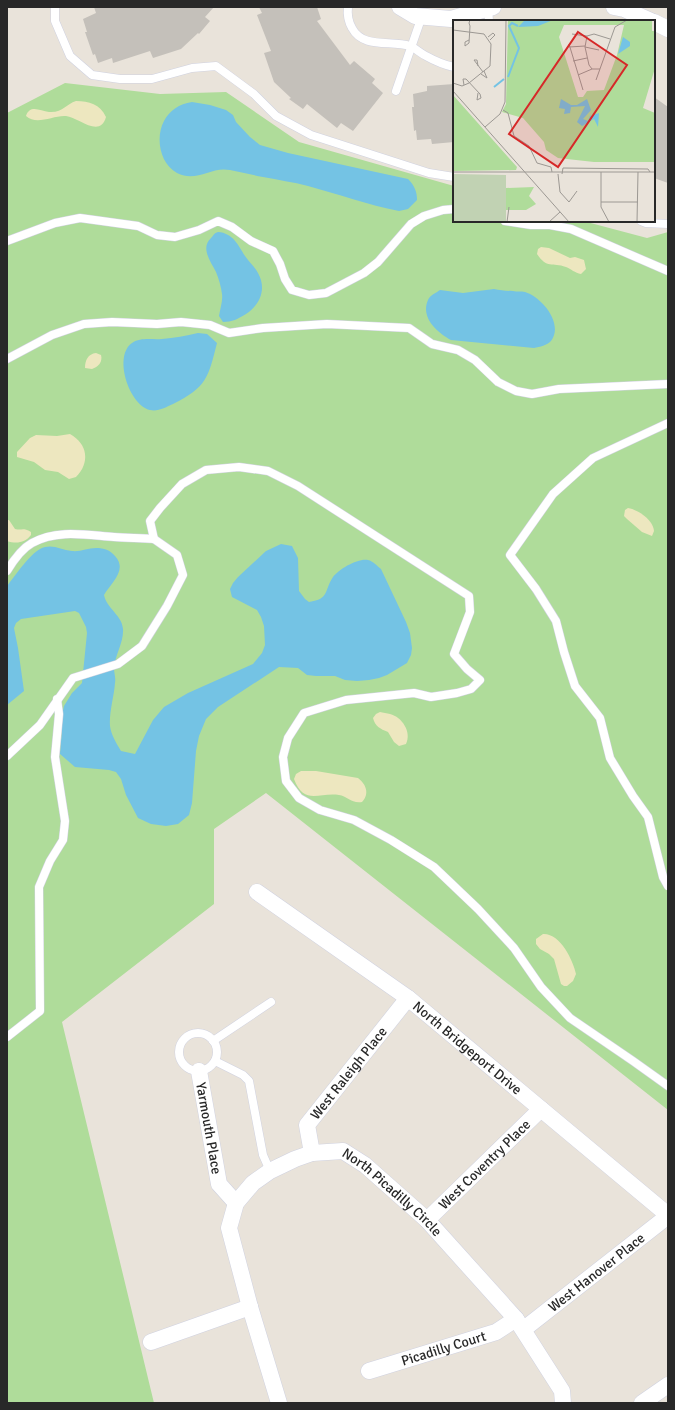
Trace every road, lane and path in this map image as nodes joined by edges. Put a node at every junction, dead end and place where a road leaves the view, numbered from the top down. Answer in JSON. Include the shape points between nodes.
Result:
{"nodes":[{"id":1,"x":55,"y":7,"type":"edge"},
{"id":2,"x":348,"y":7,"type":"edge"},
{"id":3,"x":400,"y":7,"type":"edge"},
{"id":4,"x":616,"y":7,"type":"edge"},
{"id":5,"x":490,"y":12,"type":"edge"},
{"id":6,"x":422,"y":16,"type":"junction"},
{"id":7,"x":649,"y":20,"type":"edge"},
{"id":8,"x":655,"y":23,"type":"edge"},
{"id":9,"x":668,"y":28,"type":"edge"},
{"id":10,"x":411,"y":47,"type":"junction"},
{"id":11,"x":453,"y":67,"type":"edge"},
{"id":12,"x":396,"y":91,"type":"dead end"},
{"id":13,"x":453,"y":177,"type":"edge"},
{"id":14,"x":453,"y":209,"type":"edge"},
{"id":15,"x":511,"y":222,"type":"edge"},
{"id":16,"x":644,"y":222,"type":"edge"},
{"id":17,"x":668,"y":224,"type":"edge"},
{"id":18,"x":7,"y":241,"type":"edge"},
{"id":19,"x":668,"y":271,"type":"edge"},
{"id":20,"x":7,"y":359,"type":"edge"},
{"id":21,"x":668,"y":384,"type":"edge"},
{"id":22,"x":668,"y":423,"type":"edge"},
{"id":23,"x":154,"y":539,"type":"junction"},
{"id":24,"x":7,"y":571,"type":"edge"},
{"id":25,"x":57,"y":700,"type":"junction"},
{"id":26,"x":7,"y":756,"type":"edge"},
{"id":27,"x":668,"y":886,"type":"edge"},
{"id":28,"x":257,"y":892,"type":"dead end"},
{"id":29,"x":408,"y":998,"type":"junction"},
{"id":30,"x":271,"y":1002,"type":"dead end"},
{"id":31,"x":7,"y":1037,"type":"edge"},
{"id":32,"x":213,"y":1041,"type":"junction"},
{"id":33,"x":214,"y":1060,"type":"junction"},
{"id":34,"x":199,"y":1071,"type":"junction"},
{"id":35,"x":668,"y":1086,"type":"edge"},
{"id":36,"x":541,"y":1109,"type":"junction"},
{"id":37,"x":312,"y":1154,"type":"junction"},
{"id":38,"x":270,"y":1170,"type":"junction"},
{"id":39,"x":236,"y":1203,"type":"junction"},
{"id":40,"x":668,"y":1215,"type":"edge"},
{"id":41,"x":427,"y":1220,"type":"junction"},
{"id":42,"x":250,"y":1307,"type":"junction"},
{"id":43,"x":520,"y":1324,"type":"junction"},
{"id":44,"x":150,"y":1342,"type":"dead end"},
{"id":45,"x":369,"y":1371,"type":"dead end"},
{"id":46,"x":668,"y":1385,"type":"edge"},
{"id":47,"x":279,"y":1403,"type":"edge"},
{"id":48,"x":563,"y":1403,"type":"edge"},
{"id":49,"x":642,"y":1403,"type":"edge"}],
"edges":[{"from":1,"to":13,"type":"lane","via":[[55,21],[70,56],[92,75],[120,79],[152,79],[192,68],[216,66],[254,94],[276,116],[310,135],[429,173]]},
{"from":2,"to":10,"type":"lane","via":[[349,22],[361,38],[371,42]]},
{"from":3,"to":6,"type":"street","via":[[416,16]]},
{"from":4,"to":7,"type":"street"},
{"from":5,"to":6,"type":"street","via":[[451,19]]},
{"from":6,"to":10,"type":"lane"},
{"from":8,"to":9,"type":"street"},
{"from":10,"to":11,"type":"lane","via":[[439,63]]},
{"from":10,"to":12,"type":"lane"},
{"from":14,"to":18,"type":"lane","via":[[424,216],[411,224],[378,262],[364,273],[326,292],[308,295],[292,290],[274,251],[218,221],[199,230],[175,236],[157,235],[138,226],[80,218],[55,223]]},
{"from":15,"to":19,"type":"lane","via":[[572,229]]},
{"from":16,"to":17,"type":"lane"},
{"from":20,"to":21,"type":"lane","via":[[52,335],[84,324],[181,322],[210,325],[229,333],[327,324],[408,328],[432,344],[458,350],[475,360],[498,382],[516,391],[532,394],[559,389]]},
{"from":22,"to":27,"type":"lane","via":[[593,458],[553,494],[510,555],[556,621],[575,686],[600,718],[610,758],[648,817],[663,877]]},
{"from":23,"to":24,"type":"lane","via":[[75,533],[51,535],[31,543],[15,558]]},
{"from":23,"to":25,"type":"lane","via":[[177,555],[183,575],[167,606],[142,646],[118,664],[73,678]]},
{"from":23,"to":35,"type":"lane","via":[[150,521],[188,480],[206,470],[239,467],[268,471],[298,486],[469,596],[470,612],[454,654],[480,680],[471,689],[457,694],[414,694],[346,700],[304,713],[288,738],[283,757],[286,781],[299,798],[320,810],[354,820],[434,867],[514,948],[541,987],[570,1018]]},
{"from":25,"to":26,"type":"lane","via":[[40,725]]},
{"from":25,"to":31,"type":"lane","via":[[59,714],[56,757],[65,821],[63,840],[38,887],[40,1011]]},
{"from":28,"to":29,"type":"street","name":"North Bridgeport Drive"},
{"from":29,"to":36,"type":"street","name":"North Bridgeport Drive"},
{"from":29,"to":37,"type":"street","name":"West Raleigh Place","via":[[307,1125]]},
{"from":30,"to":32,"type":"lane"},
{"from":32,"to":33,"type":"lane","via":[[216,1048]]},
{"from":32,"to":34,"type":"lane","via":[[199,1033],[188,1036],[180,1045],[182,1062],[192,1070]]},
{"from":33,"to":34,"type":"lane","via":[[211,1066]]},
{"from":33,"to":38,"type":"lane","via":[[243,1075],[249,1081],[263,1154]]},
{"from":34,"to":39,"type":"street","name":"Yarmouth Place","via":[[219,1184]]},
{"from":36,"to":40,"type":"street","name":"North Bridgeport Drive"},
{"from":36,"to":41,"type":"street","name":"West Coventry Place"},
{"from":37,"to":38,"type":"street","name":"North Picadilly Circle"},
{"from":37,"to":41,"type":"street","name":"North Picadilly Circle","via":[[343,1152],[365,1165]]},
{"from":38,"to":39,"type":"street","name":"North Picadilly Circle","via":[[253,1183]]},
{"from":39,"to":42,"type":"street","name":"North Picadilly Circle","via":[[229,1228]]},
{"from":40,"to":43,"type":"street","name":"West Hanover Place"},
{"from":41,"to":43,"type":"street","name":"North Picadilly Circle"},
{"from":42,"to":44,"type":"street"},
{"from":42,"to":47,"type":"street","name":"North Picadilly Circle"},
{"from":43,"to":45,"type":"street","name":"Picadilly Court"},
{"from":43,"to":48,"type":"street","name":"North Picadilly Circle","via":[[562,1391]]},
{"from":46,"to":49,"type":"street"}]}
